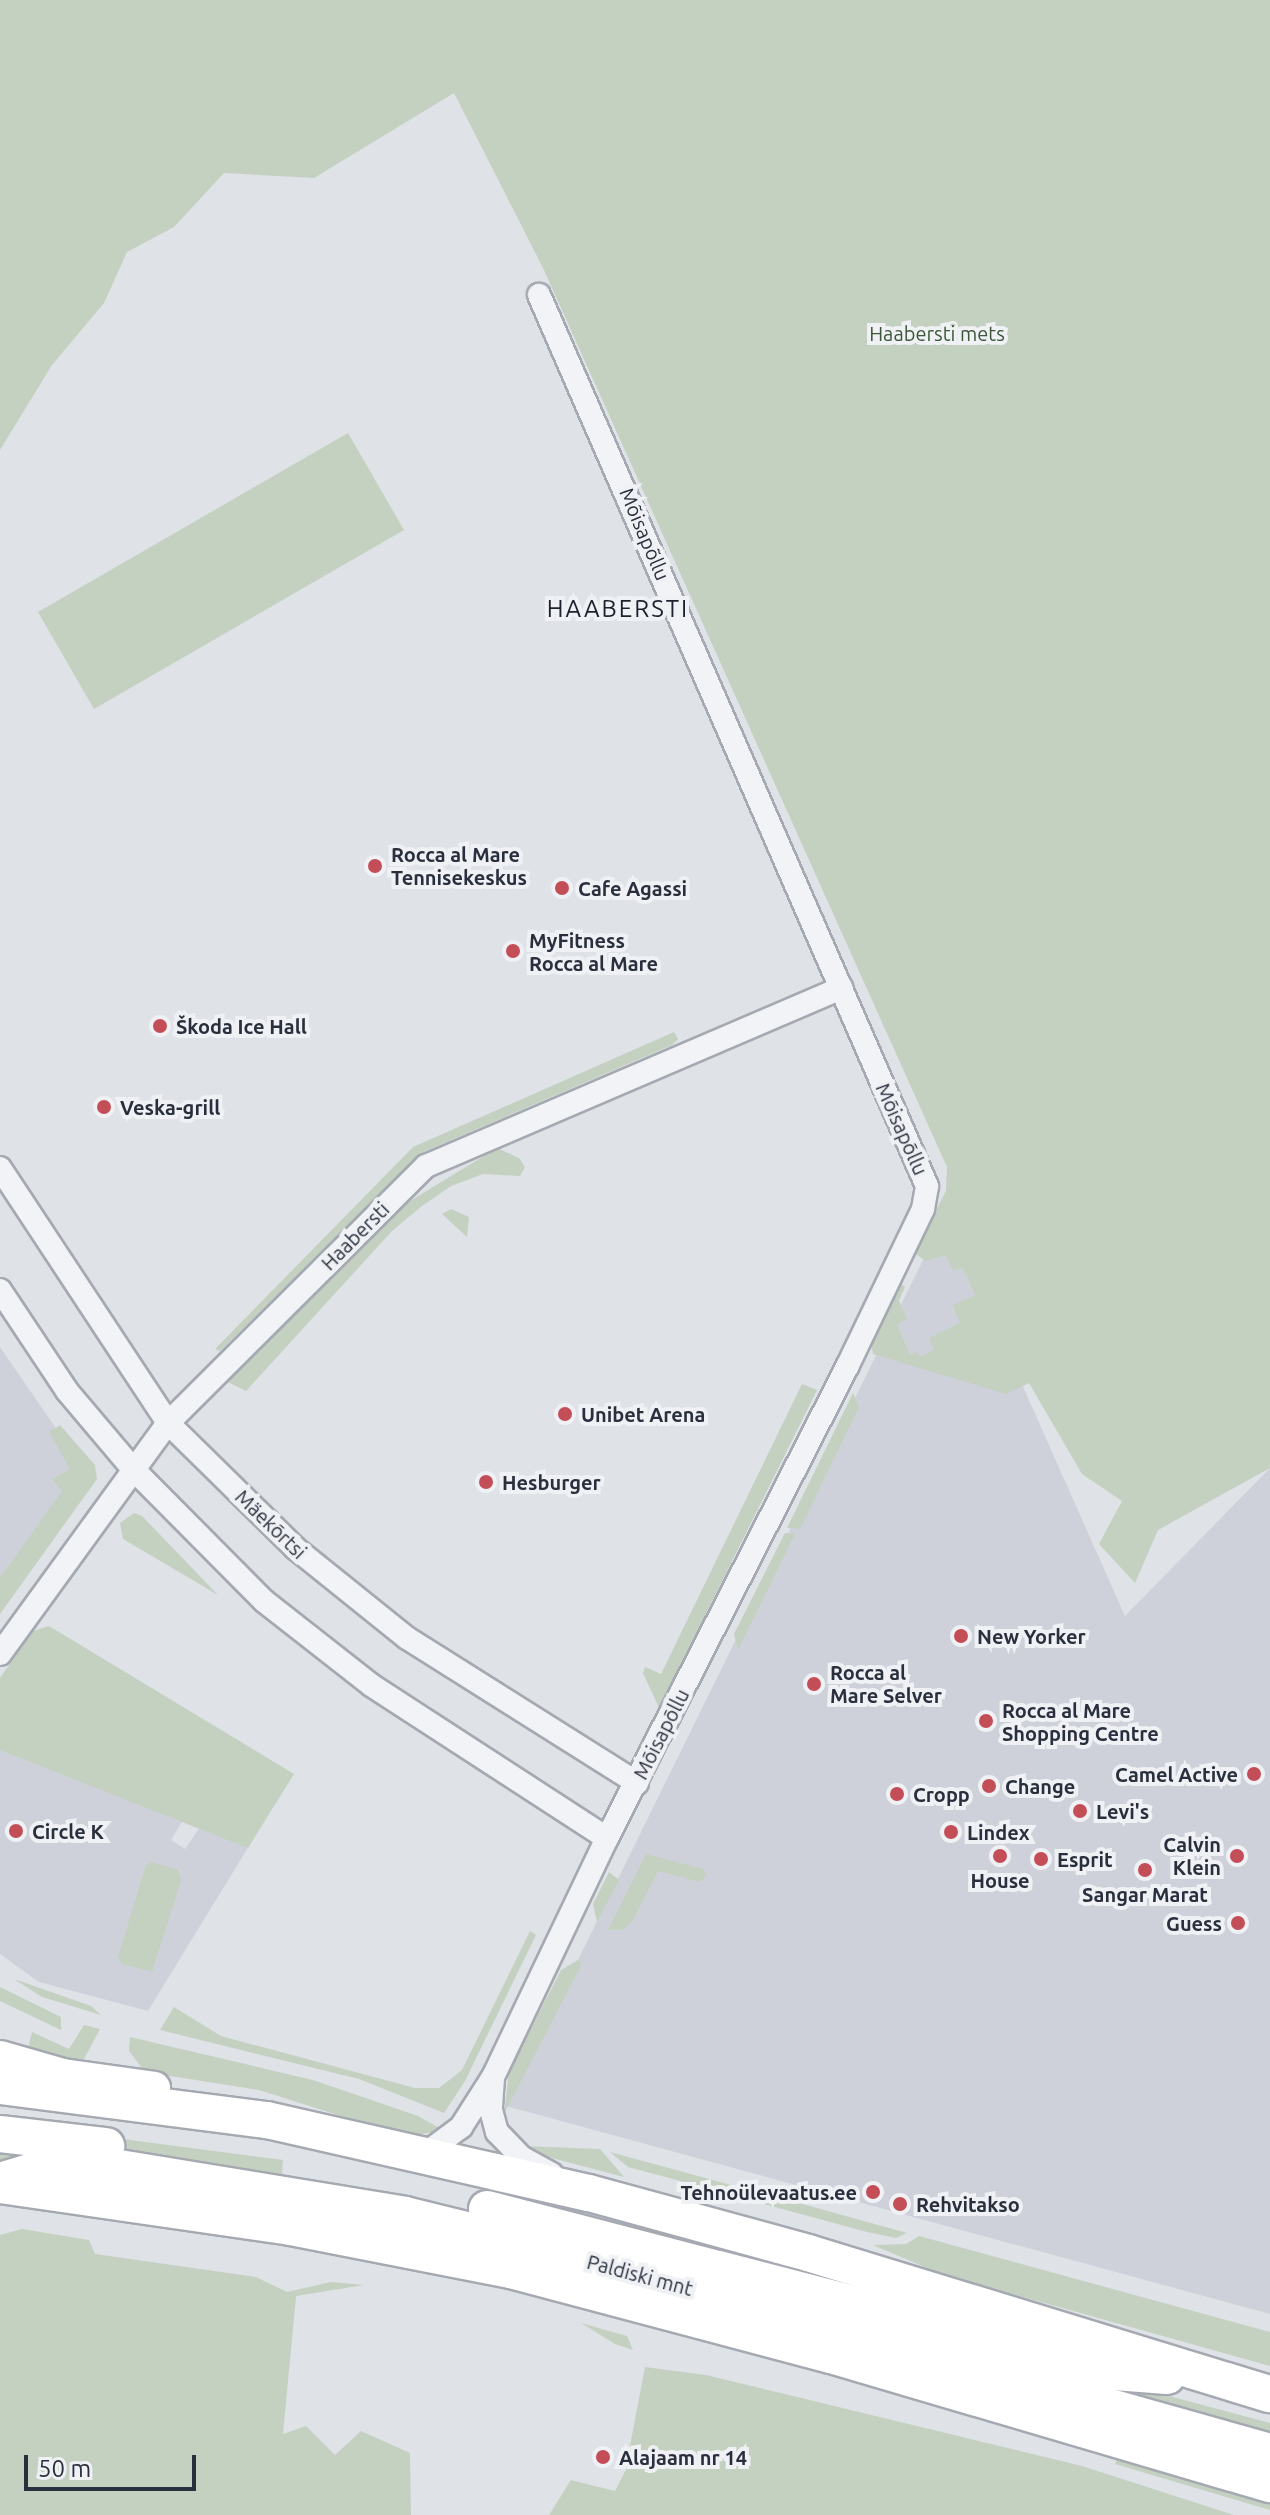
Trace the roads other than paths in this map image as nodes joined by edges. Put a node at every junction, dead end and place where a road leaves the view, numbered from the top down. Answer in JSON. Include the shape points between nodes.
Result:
{"nodes":[{"id":1,"x":539,"y":295,"type":"dead end"},
{"id":2,"x":841,"y":988,"type":"junction"},
{"id":3,"x":0,"y":1168,"type":"edge"},
{"id":4,"x":0,"y":1290,"type":"edge"},
{"id":5,"x":168,"y":1423,"type":"junction"},
{"id":6,"x":132,"y":1468,"type":"junction"},
{"id":7,"x":0,"y":1654,"type":"edge"},
{"id":8,"x":637,"y":1783,"type":"junction"},
{"id":9,"x":607,"y":1838,"type":"junction"},
{"id":10,"x":0,"y":2057,"type":"edge"},
{"id":11,"x":493,"y":2077,"type":"junction"},
{"id":12,"x":0,"y":2086,"type":"edge"},
{"id":13,"x":0,"y":2108,"type":"edge"},
{"id":14,"x":0,"y":2134,"type":"edge"},
{"id":15,"x":334,"y":2136,"type":"junction"},
{"id":16,"x":421,"y":2157,"type":"junction"},
{"id":17,"x":0,"y":2183,"type":"edge"},
{"id":18,"x":589,"y":2193,"type":"junction"},
{"id":19,"x":1217,"y":2380,"type":"junction"},
{"id":20,"x":1270,"y":2394,"type":"edge"},
{"id":21,"x":1270,"y":2452,"type":"edge"},
{"id":22,"x":1270,"y":2484,"type":"edge"}],
"edges":[{"from":1,"to":2,"type":"street","name":"Mõisapõllu"},
{"from":2,"to":5,"type":"street","name":"Haabersti","via":[[426,1166]]},
{"from":2,"to":8,"type":"street","name":"Mõisapõllu","via":[[927,1186],[923,1209]]},
{"from":3,"to":5,"type":"street","name":"Mäekõrtsi"},
{"from":4,"to":6,"type":"street","via":[[67,1391]]},
{"from":5,"to":6,"type":"street","name":"Haabersti"},
{"from":5,"to":8,"type":"street","name":"Mäekõrtsi","via":[[349,1594],[467,1678]]},
{"from":6,"to":7,"type":"street","name":"Haabersti"},
{"from":6,"to":9,"type":"street","via":[[264,1601],[371,1685]]},
{"from":8,"to":9,"type":"street","name":"Mõisapõllu"},
{"from":9,"to":11,"type":"street","name":"Mõisapõllu"},
{"from":10,"to":15,"type":"main road","via":[[63,2075],[258,2104]]},
{"from":11,"to":16,"type":"street","name":"Mõisapõllu","via":[[461,2127]]},
{"from":11,"to":18,"type":"street","name":"Mõisapõllu","via":[[491,2110],[508,2146]]},
{"from":12,"to":15,"type":"main road","name":"Paldiski mnt","via":[[208,2111]]},
{"from":13,"to":15,"type":"main road","via":[[94,2111],[252,2133]]},
{"from":14,"to":19,"type":"main road","name":"Paldiski mnt","via":[[290,2172],[510,2214],[1115,2372]]},
{"from":15,"to":16,"type":"main road","name":"Paldiski mnt"},
{"from":16,"to":18,"type":"main road","name":"Paldiski mnt"},
{"from":17,"to":21,"type":"main road","name":"Paldiski mnt","via":[[49,2166],[101,2165],[405,2215],[594,2262]]},
{"from":17,"to":22,"type":"main road","name":"Paldiski mnt","via":[[291,2227],[511,2270],[651,2305]]},
{"from":18,"to":19,"type":"main road","name":"Paldiski mnt","via":[[808,2253]]},
{"from":19,"to":20,"type":"main road","name":"Paldiski mnt"}]}
